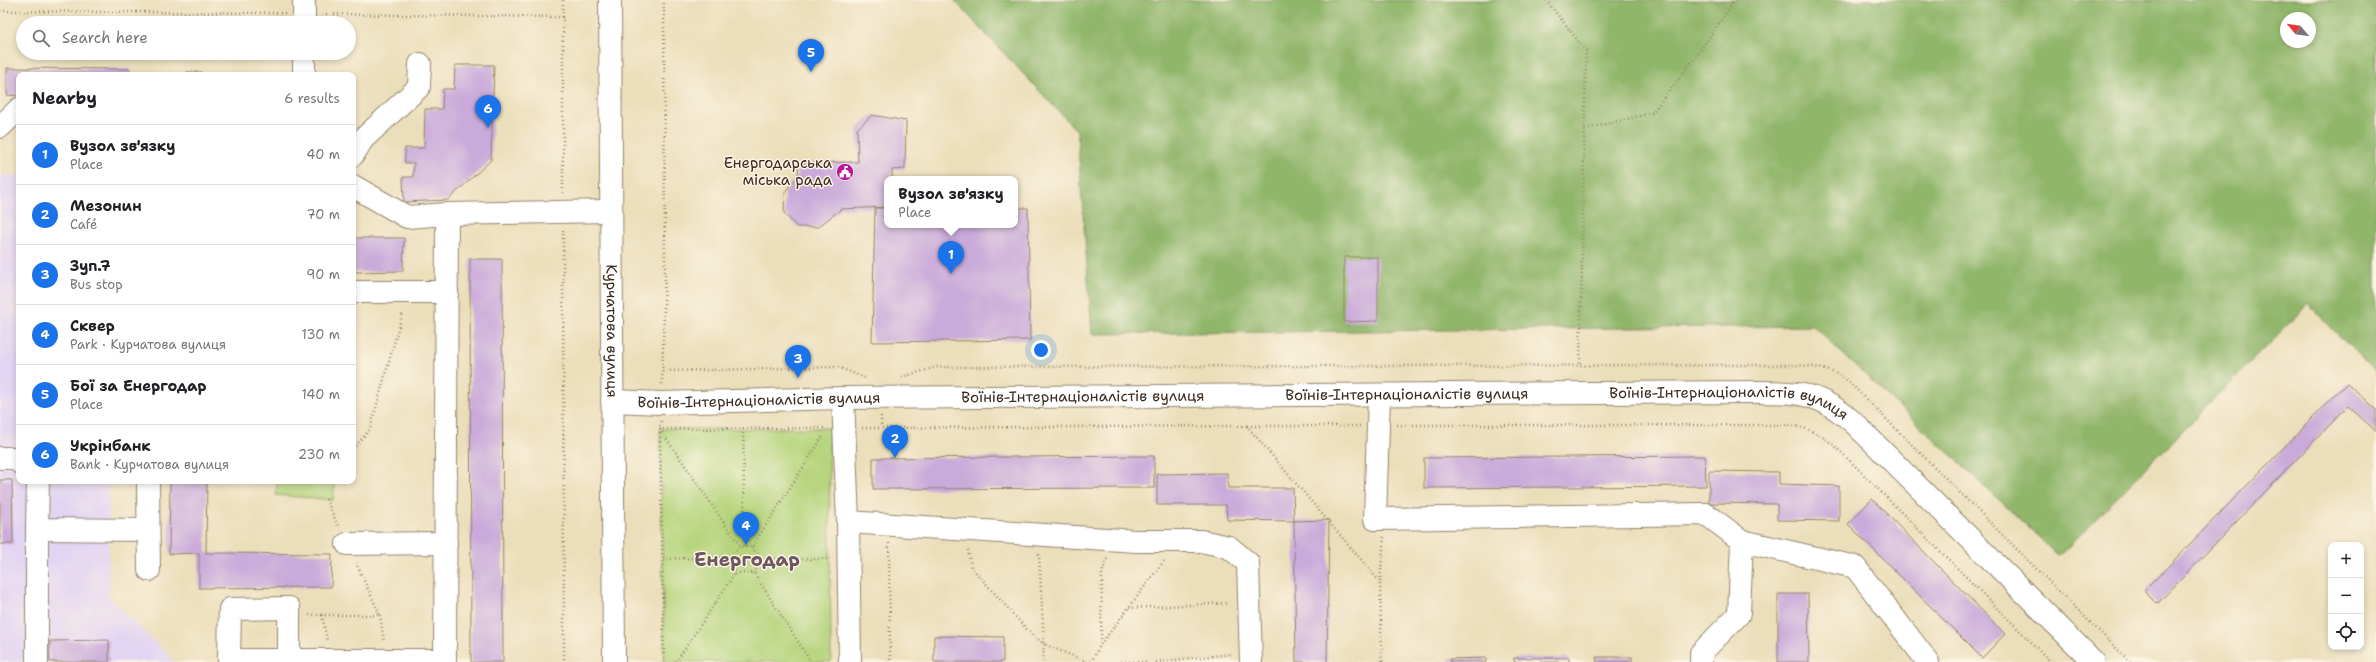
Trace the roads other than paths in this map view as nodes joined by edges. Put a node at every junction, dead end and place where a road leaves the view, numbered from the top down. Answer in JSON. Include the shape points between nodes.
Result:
{"nodes":[{"id":1,"x":610,"y":0,"type":"edge"},
{"id":2,"x":304,"y":60,"type":"edge"},
{"id":3,"x":420,"y":64,"type":"dead end"},
{"id":4,"x":304,"y":72,"type":"edge"},
{"id":5,"x":16,"y":112,"type":"edge"},
{"id":6,"x":0,"y":127,"type":"edge"},
{"id":7,"x":356,"y":142,"type":"edge"},
{"id":8,"x":356,"y":188,"type":"edge"},
{"id":9,"x":609,"y":211,"type":"junction"},
{"id":10,"x":447,"y":214,"type":"junction"},
{"id":11,"x":356,"y":292,"type":"edge"},
{"id":12,"x":447,"y":292,"type":"junction"},
{"id":13,"x":1379,"y":396,"type":"junction"},
{"id":14,"x":843,"y":398,"type":"junction"},
{"id":15,"x":612,"y":401,"type":"junction"},
{"id":16,"x":0,"y":458,"type":"edge"},
{"id":17,"x":16,"y":459,"type":"edge"},
{"id":18,"x":38,"y":484,"type":"edge"},
{"id":19,"x":148,"y":484,"type":"edge"},
{"id":20,"x":848,"y":522,"type":"junction"},
{"id":21,"x":37,"y":530,"type":"junction"},
{"id":22,"x":148,"y":530,"type":"junction"},
{"id":23,"x":1742,"y":541,"type":"junction"},
{"id":24,"x":446,"y":543,"type":"junction"},
{"id":25,"x":347,"y":544,"type":"road end"},
{"id":26,"x":149,"y":570,"type":"dead end"},
{"id":27,"x":1251,"y":656,"type":"edge"},
{"id":28,"x":289,"y":660,"type":"junction"},
{"id":29,"x":445,"y":661,"type":"edge"},
{"id":30,"x":38,"y":662,"type":"edge"},
{"id":31,"x":614,"y":662,"type":"edge"},
{"id":32,"x":850,"y":662,"type":"edge"},
{"id":33,"x":1701,"y":662,"type":"edge"},
{"id":34,"x":1928,"y":662,"type":"edge"},
{"id":35,"x":2094,"y":662,"type":"edge"}],
"edges":[{"from":1,"to":9,"type":"street","name":"Курчатова вулиця"},
{"from":2,"to":4,"type":"street"},
{"from":3,"to":7,"type":"street","via":[[419,87]]},
{"from":5,"to":6,"type":"street"},
{"from":8,"to":10,"type":"street","via":[[407,217]]},
{"from":9,"to":10,"type":"street"},
{"from":9,"to":15,"type":"street","name":"Курчатова вулиця"},
{"from":10,"to":12,"type":"street"},
{"from":11,"to":12,"type":"street"},
{"from":12,"to":24,"type":"street"},
{"from":13,"to":14,"type":"street","name":"Воїнів-Інтернаціоналістів вулиця"},
{"from":13,"to":23,"type":"street","via":[[1375,519],[1706,514]]},
{"from":13,"to":35,"type":"street","name":"Воїнів-Інтернаціоналістів вулиця","via":[[1778,392],[1805,394],[1822,400],[1837,408],[1855,424]]},
{"from":14,"to":15,"type":"street","name":"Воїнів-Інтернаціоналістів вулиця","via":[[661,403]]},
{"from":14,"to":20,"type":"street"},
{"from":15,"to":31,"type":"street","name":"Курчатова вулиця"},
{"from":16,"to":17,"type":"street"},
{"from":18,"to":21,"type":"street"},
{"from":19,"to":22,"type":"street"},
{"from":20,"to":27,"type":"street","via":[[1113,540],[1202,541],[1229,547],[1248,564]]},
{"from":20,"to":32,"type":"street"},
{"from":21,"to":22,"type":"street"},
{"from":21,"to":30,"type":"street"},
{"from":22,"to":26,"type":"street"},
{"from":23,"to":33,"type":"street","via":[[1739,614],[1701,653]]},
{"from":23,"to":34,"type":"street","via":[[1855,567]]},
{"from":24,"to":25,"type":"street"},
{"from":24,"to":29,"type":"street"},
{"from":28,"to":28,"type":"street","via":[[289,608],[230,609],[230,660]]},
{"from":28,"to":29,"type":"street"}]}
